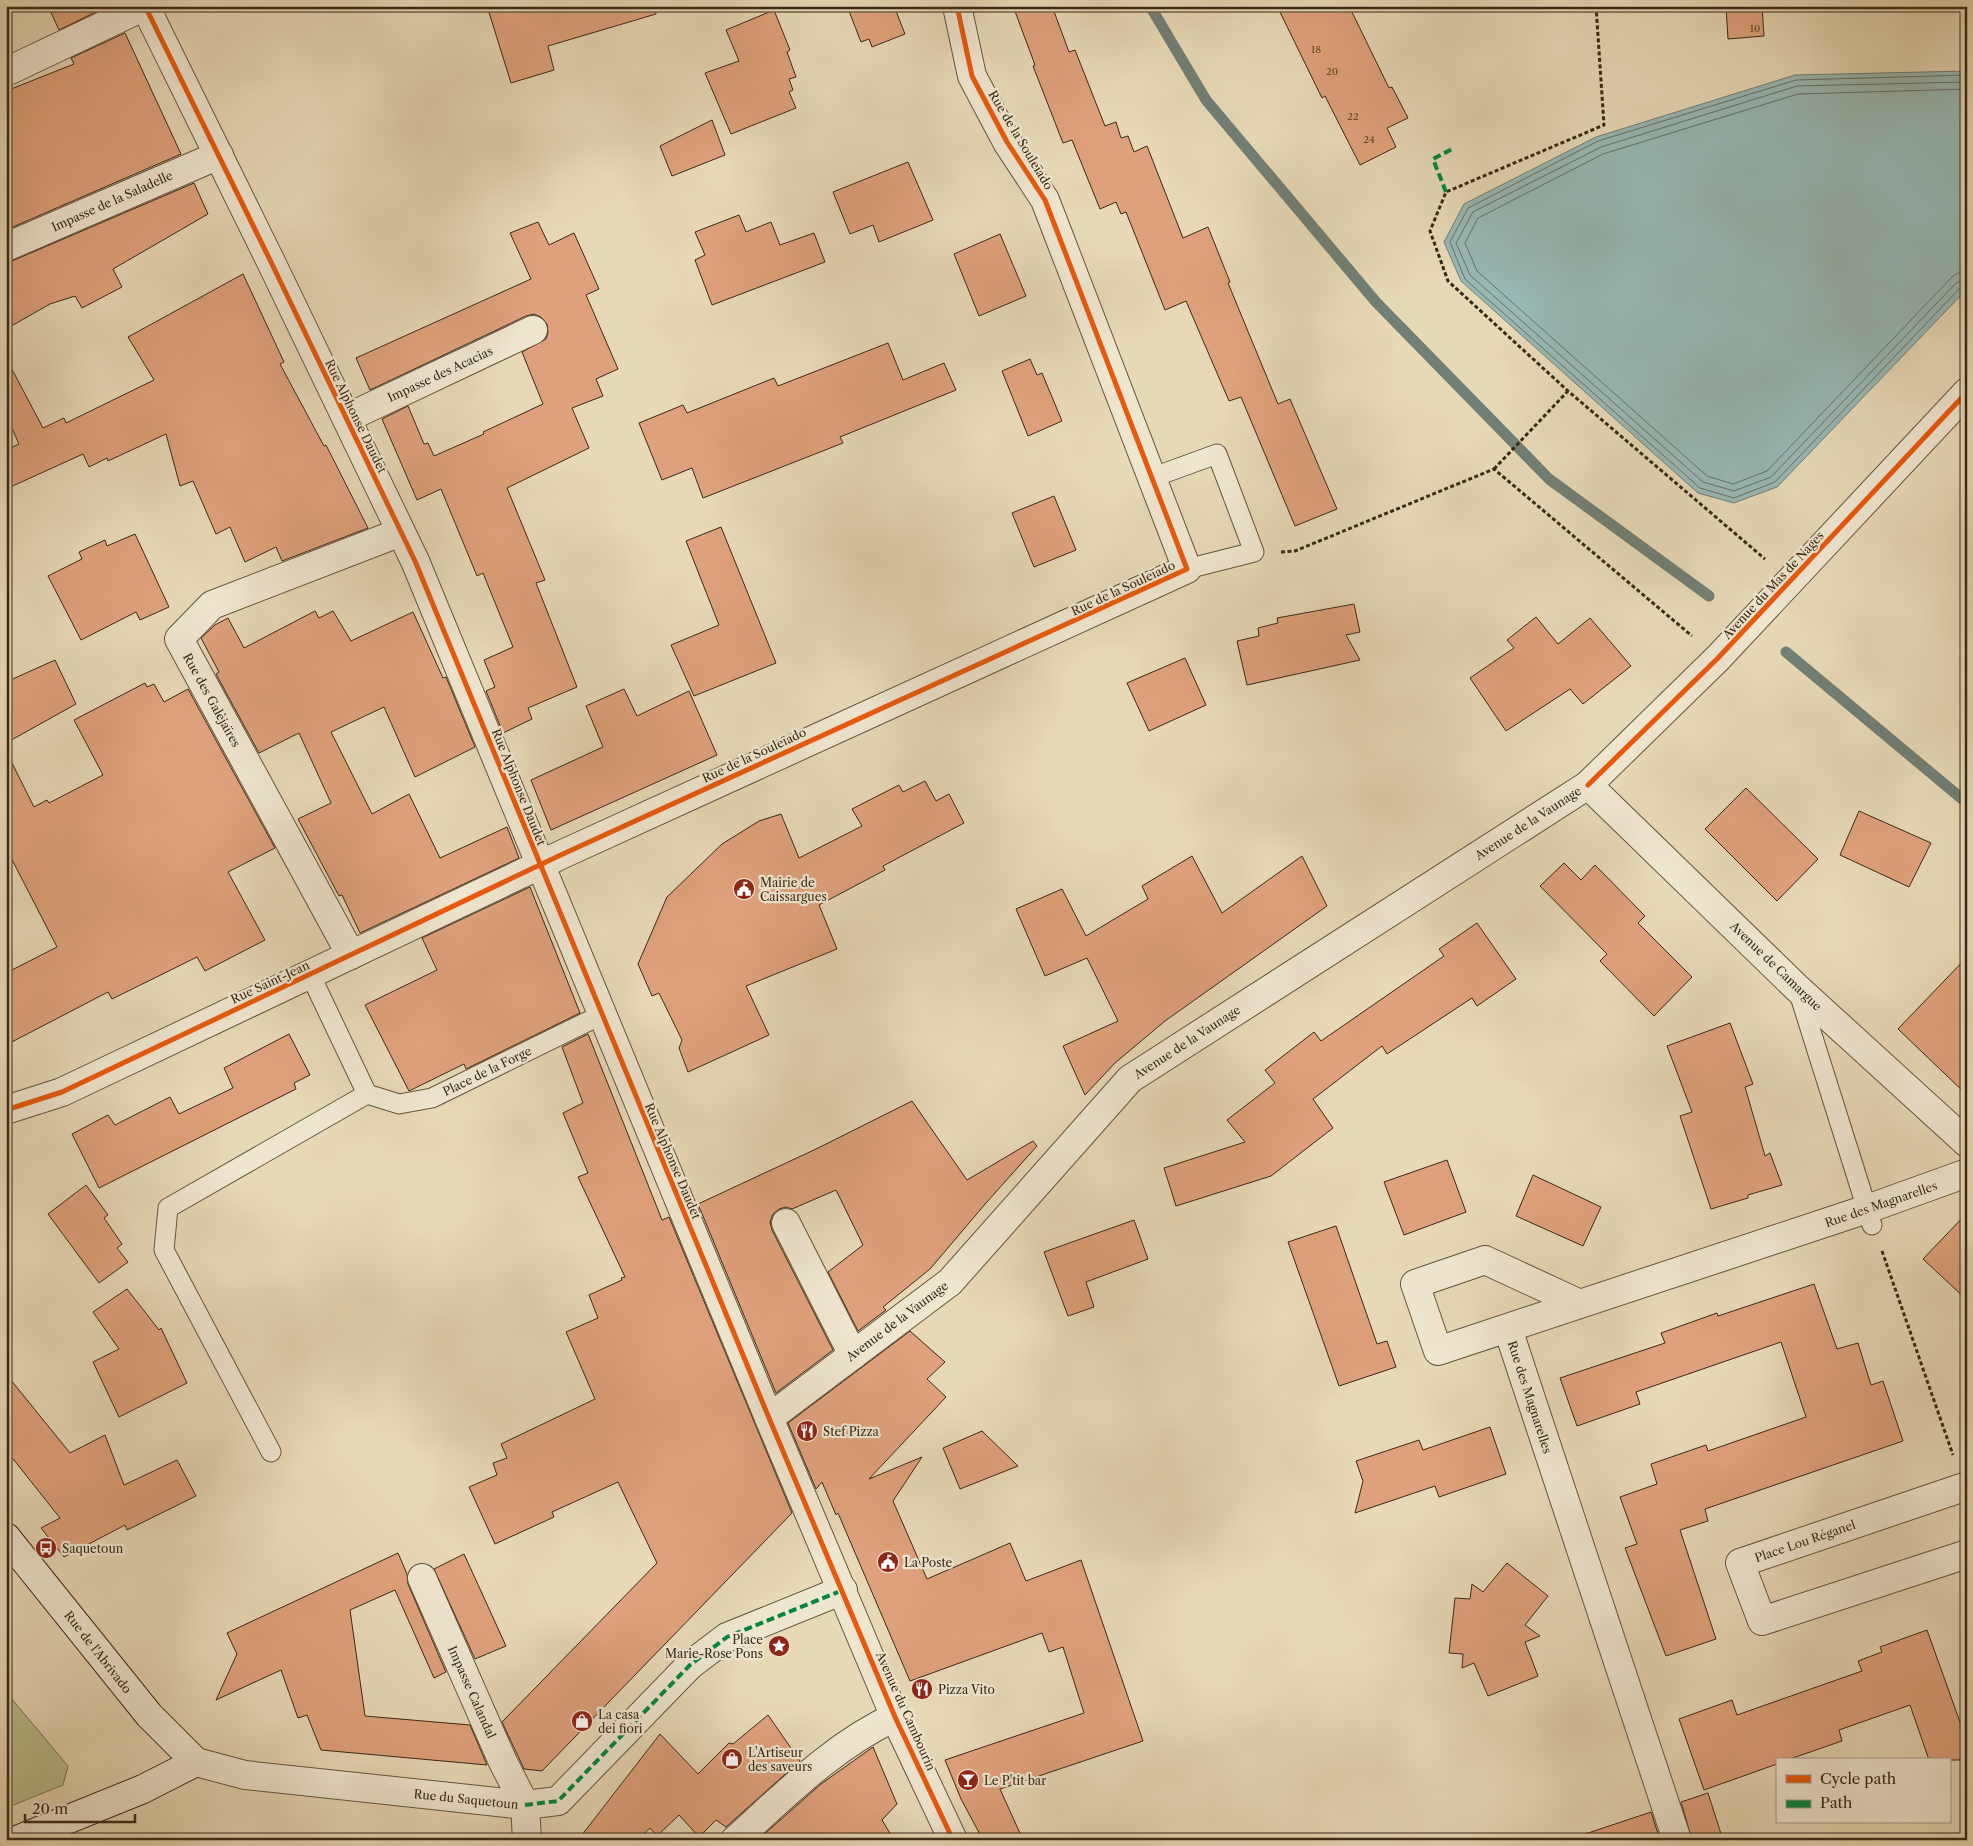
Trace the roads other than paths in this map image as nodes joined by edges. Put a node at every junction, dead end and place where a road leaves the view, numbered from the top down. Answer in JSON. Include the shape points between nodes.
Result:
{"nodes":[{"id":1,"x":145,"y":6,"type":"edge"},
{"id":2,"x":957,"y":6,"type":"edge"},
{"id":3,"x":10,"y":70,"type":"dead end"},
{"id":4,"x":219,"y":155,"type":"junction"},
{"id":5,"x":6,"y":247,"type":"edge"},
{"id":6,"x":533,"y":330,"type":"dead end"},
{"id":7,"x":1967,"y":392,"type":"edge"},
{"id":8,"x":347,"y":418,"type":"junction"},
{"id":9,"x":1151,"y":478,"type":"junction"},
{"id":10,"x":401,"y":532,"type":"junction"},
{"id":11,"x":1186,"y":569,"type":"junction"},
{"id":12,"x":1588,"y":785,"type":"junction"},
{"id":13,"x":540,"y":865,"type":"junction"},
{"id":14,"x":351,"y":955,"type":"junction"},
{"id":15,"x":310,"y":974,"type":"junction"},
{"id":16,"x":1796,"y":987,"type":"junction"},
{"id":17,"x":601,"y":1015,"type":"junction"},
{"id":18,"x":367,"y":1094,"type":"junction"},
{"id":19,"x":6,"y":1110,"type":"edge"},
{"id":20,"x":1967,"y":1143,"type":"edge"},
{"id":21,"x":1967,"y":1173,"type":"edge"},
{"id":22,"x":1870,"y":1217,"type":"junction"},
{"id":23,"x":786,"y":1223,"type":"dead end"},
{"id":24,"x":1580,"y":1304,"type":"junction"},
{"id":25,"x":1508,"y":1329,"type":"junction"},
{"id":26,"x":853,"y":1355,"type":"junction"},
{"id":27,"x":769,"y":1418,"type":"junction"},
{"id":28,"x":271,"y":1452,"type":"dead end"},
{"id":29,"x":1963,"y":1484,"type":"edge"},
{"id":30,"x":6,"y":1537,"type":"edge"},
{"id":31,"x":1967,"y":1554,"type":"edge"},
{"id":32,"x":422,"y":1578,"type":"dead end"},
{"id":33,"x":843,"y":1590,"type":"junction"},
{"id":34,"x":896,"y":1717,"type":"junction"},
{"id":35,"x":196,"y":1762,"type":"junction"},
{"id":36,"x":525,"y":1805,"type":"junction"},
{"id":37,"x":17,"y":1840,"type":"edge"},
{"id":38,"x":527,"y":1840,"type":"edge"},
{"id":39,"x":735,"y":1840,"type":"edge"},
{"id":40,"x":953,"y":1840,"type":"edge"},
{"id":41,"x":1677,"y":1840,"type":"edge"}],
"edges":[{"from":1,"to":3,"type":"street"},
{"from":1,"to":4,"type":"street","name":"Rue Alphonse Daudet"},
{"from":2,"to":9,"type":"street","name":"Rue de la Souleïado","via":[[972,76],[1007,142],[1045,200]]},
{"from":4,"to":5,"type":"street","name":"Impasse de la Saladelle"},
{"from":4,"to":8,"type":"street","name":"Rue Alphonse Daudet"},
{"from":6,"to":8,"type":"street","name":"Impasse des Acacias"},
{"from":7,"to":12,"type":"street","name":"Avenue du Mas de Nages","via":[[1718,658]]},
{"from":8,"to":10,"type":"street","name":"Rue Alphonse Daudet"},
{"from":9,"to":11,"type":"street","name":"Rue de la Souleïado"},
{"from":9,"to":11,"type":"lane","name":"Rue de la Souleïado","via":[[1217,454],[1254,552]]},
{"from":10,"to":13,"type":"street","name":"Rue Alphonse Daudet"},
{"from":10,"to":14,"type":"street","name":"Rue des Galèjaïres","via":[[212,605],[179,639]]},
{"from":11,"to":13,"type":"street","name":"Rue de la Souleïado"},
{"from":12,"to":16,"type":"street","name":"Avenue de Camargue"},
{"from":12,"to":26,"type":"street","name":"Avenue de la Vaunage","via":[[1130,1079],[950,1282]]},
{"from":13,"to":14,"type":"street","name":"Rue Saint-Jean"},
{"from":13,"to":17,"type":"street","name":"Rue Alphonse Daudet"},
{"from":14,"to":15,"type":"street","name":"Rue Saint-Jean"},
{"from":15,"to":18,"type":"lane"},
{"from":15,"to":19,"type":"street","name":"Rue Saint-Jean","via":[[62,1092]]},
{"from":16,"to":20,"type":"street","name":"Avenue de Camargue"},
{"from":16,"to":22,"type":"lane"},
{"from":17,"to":18,"type":"lane","name":"Place de la Forge","via":[[432,1098],[399,1104]]},
{"from":17,"to":27,"type":"street","name":"Rue Alphonse Daudet"},
{"from":18,"to":28,"type":"lane","via":[[168,1208],[164,1250]]},
{"from":21,"to":22,"type":"street","name":"Rue des Magnarelles"},
{"from":22,"to":24,"type":"street","name":"Rue des Magnarelles"},
{"from":23,"to":26,"type":"street"},
{"from":24,"to":25,"type":"street","name":"Rue des Magnarelles"},
{"from":24,"to":25,"type":"street","via":[[1485,1260],[1415,1284],[1438,1351]]},
{"from":25,"to":41,"type":"street","name":"Rue des Magnarelles"},
{"from":26,"to":27,"type":"street","name":"Avenue de la Vaunage"},
{"from":27,"to":33,"type":"street","name":"Rue Alphonse Daudet"},
{"from":29,"to":31,"type":"street","name":"Place Lou Réganel","via":[[1740,1563],[1762,1622]]},
{"from":30,"to":35,"type":"street","name":"Rue de l'Abrivado","via":[[148,1715]]},
{"from":32,"to":36,"type":"street","name":"Impasse Calandal"},
{"from":33,"to":34,"type":"street","name":"Avenue du Cambourin"},
{"from":33,"to":36,"type":"street","name":"Rue du Saquetoun","via":[[727,1637],[690,1665],[558,1801]]},
{"from":34,"to":39,"type":"street","via":[[870,1728],[813,1770]]},
{"from":34,"to":40,"type":"street","name":"Avenue du Cambourin"},
{"from":35,"to":36,"type":"street","name":"Rue du Saquetoun","via":[[245,1775]]},
{"from":35,"to":37,"type":"street"},
{"from":36,"to":38,"type":"street"}]}
